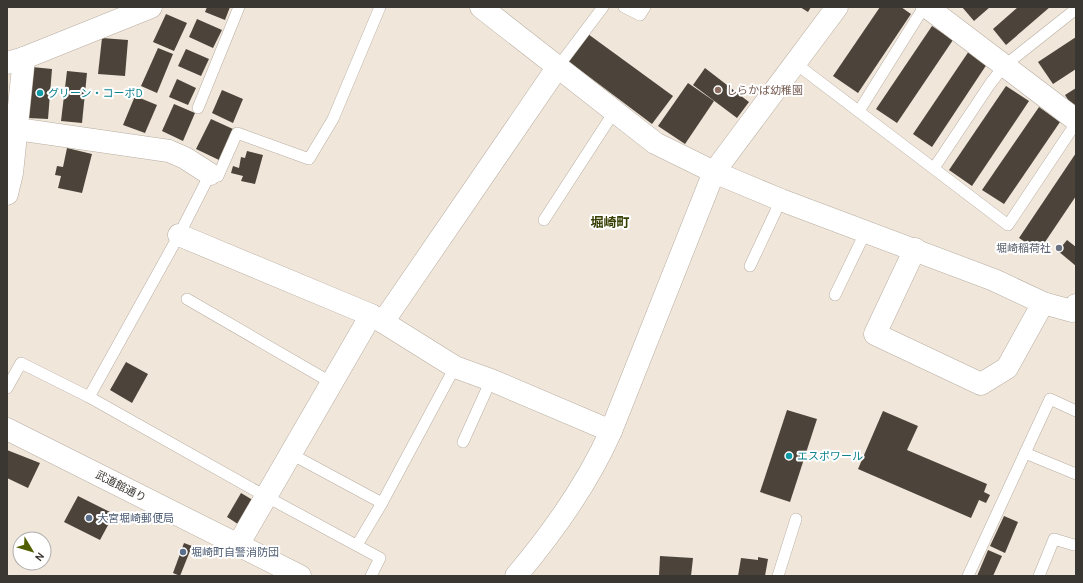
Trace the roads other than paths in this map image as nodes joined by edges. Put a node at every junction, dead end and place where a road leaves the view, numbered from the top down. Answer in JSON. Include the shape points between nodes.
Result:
{"nodes":[{"id":1,"x":151,"y":7,"type":"edge"},
{"id":2,"x":239,"y":7,"type":"edge"},
{"id":3,"x":380,"y":7,"type":"edge"},
{"id":4,"x":481,"y":7,"type":"edge"},
{"id":5,"x":603,"y":7,"type":"edge"},
{"id":6,"x":624,"y":7,"type":"edge"},
{"id":7,"x":645,"y":7,"type":"edge"},
{"id":8,"x":837,"y":7,"type":"edge"},
{"id":9,"x":924,"y":7,"type":"edge"},
{"id":10,"x":927,"y":7,"type":"edge"},
{"id":11,"x":1076,"y":9,"type":"edge"},
{"id":12,"x":15,"y":60,"type":"edge"},
{"id":13,"x":795,"y":63,"type":"junction"},
{"id":14,"x":1004,"y":66,"type":"junction"},
{"id":15,"x":557,"y":68,"type":"junction"},
{"id":16,"x":198,"y":108,"type":"dead end"},
{"id":17,"x":859,"y":111,"type":"junction"},
{"id":18,"x":614,"y":112,"type":"junction"},
{"id":19,"x":1076,"y":122,"type":"edge"},
{"id":20,"x":17,"y":129,"type":"junction"},
{"id":21,"x":934,"y":168,"type":"junction"},
{"id":22,"x":714,"y":172,"type":"junction"},
{"id":23,"x":210,"y":174,"type":"junction"},
{"id":24,"x":7,"y":194,"type":"edge"},
{"id":25,"x":780,"y":200,"type":"junction"},
{"id":26,"x":544,"y":220,"type":"dead end"},
{"id":27,"x":866,"y":231,"type":"junction"},
{"id":28,"x":179,"y":235,"type":"junction"},
{"id":29,"x":915,"y":249,"type":"junction"},
{"id":30,"x":750,"y":266,"type":"dead end"},
{"id":31,"x":835,"y":295,"type":"dead end"},
{"id":32,"x":187,"y":299,"type":"dead end"},
{"id":33,"x":1043,"y":303,"type":"junction"},
{"id":34,"x":1076,"y":305,"type":"edge"},
{"id":35,"x":377,"y":319,"type":"junction"},
{"id":36,"x":455,"y":367,"type":"junction"},
{"id":37,"x":491,"y":380,"type":"junction"},
{"id":38,"x":332,"y":383,"type":"junction"},
{"id":39,"x":7,"y":388,"type":"edge"},
{"id":40,"x":89,"y":397,"type":"junction"},
{"id":41,"x":1076,"y":411,"type":"edge"},
{"id":42,"x":7,"y":429,"type":"edge"},
{"id":43,"x":611,"y":431,"type":"junction"},
{"id":44,"x":463,"y":442,"type":"dead end"},
{"id":45,"x":1025,"y":452,"type":"junction"},
{"id":46,"x":292,"y":454,"type":"junction"},
{"id":47,"x":1076,"y":474,"type":"edge"},
{"id":48,"x":267,"y":497,"type":"junction"},
{"id":49,"x":382,"y":503,"type":"junction"},
{"id":50,"x":796,"y":519,"type":"dead end"},
{"id":51,"x":238,"y":545,"type":"junction"},
{"id":52,"x":357,"y":545,"type":"junction"},
{"id":53,"x":1074,"y":545,"type":"dead end"},
{"id":54,"x":300,"y":576,"type":"edge"},
{"id":55,"x":370,"y":576,"type":"edge"},
{"id":56,"x":516,"y":576,"type":"edge"},
{"id":57,"x":778,"y":576,"type":"edge"},
{"id":58,"x":968,"y":576,"type":"edge"},
{"id":59,"x":1038,"y":576,"type":"edge"}],
"edges":[{"from":1,"to":12,"type":"street"},
{"from":2,"to":16,"type":"lane"},
{"from":3,"to":23,"type":"lane","via":[[333,119],[309,159],[237,133],[218,176]]},
{"from":4,"to":15,"type":"street"},
{"from":5,"to":15,"type":"lane"},
{"from":6,"to":7,"type":"lane","via":[[640,15]]},
{"from":8,"to":13,"type":"street"},
{"from":9,"to":17,"type":"lane"},
{"from":10,"to":14,"type":"street"},
{"from":11,"to":14,"type":"lane"},
{"from":12,"to":20,"type":"street"},
{"from":13,"to":17,"type":"lane"},
{"from":13,"to":22,"type":"street"},
{"from":14,"to":19,"type":"street"},
{"from":14,"to":21,"type":"lane"},
{"from":15,"to":18,"type":"street"},
{"from":15,"to":35,"type":"street"},
{"from":17,"to":21,"type":"lane"},
{"from":18,"to":22,"type":"street","via":[[655,143]]},
{"from":18,"to":26,"type":"lane"},
{"from":19,"to":21,"type":"lane","via":[[1008,225]]},
{"from":20,"to":23,"type":"street","via":[[168,151],[185,158]]},
{"from":20,"to":24,"type":"street"},
{"from":22,"to":25,"type":"street"},
{"from":22,"to":43,"type":"street"},
{"from":23,"to":28,"type":"lane"},
{"from":25,"to":27,"type":"street"},
{"from":25,"to":30,"type":"lane"},
{"from":27,"to":29,"type":"street"},
{"from":27,"to":31,"type":"lane"},
{"from":28,"to":35,"type":"street"},
{"from":28,"to":40,"type":"lane"},
{"from":29,"to":33,"type":"street","via":[[994,280]]},
{"from":29,"to":33,"type":"street","via":[[875,334],[981,384],[1007,368]]},
{"from":32,"to":38,"type":"lane"},
{"from":33,"to":34,"type":"street","via":[[1072,311]]},
{"from":35,"to":36,"type":"street"},
{"from":35,"to":38,"type":"street"},
{"from":36,"to":37,"type":"street"},
{"from":36,"to":49,"type":"lane"},
{"from":37,"to":43,"type":"street"},
{"from":37,"to":44,"type":"lane"},
{"from":38,"to":46,"type":"street"},
{"from":39,"to":40,"type":"lane","via":[[21,363]]},
{"from":40,"to":48,"type":"lane"},
{"from":41,"to":45,"type":"lane","via":[[1050,399]]},
{"from":42,"to":51,"type":"street","name":"武道館通り"},
{"from":43,"to":56,"type":"street","via":[[599,459],[566,513]]},
{"from":45,"to":47,"type":"lane"},
{"from":45,"to":58,"type":"lane"},
{"from":46,"to":48,"type":"street"},
{"from":46,"to":49,"type":"lane"},
{"from":48,"to":51,"type":"street"},
{"from":48,"to":52,"type":"lane"},
{"from":49,"to":52,"type":"lane"},
{"from":50,"to":57,"type":"lane"},
{"from":51,"to":54,"type":"street","name":"武道館通り"},
{"from":52,"to":55,"type":"lane","via":[[380,558]]},
{"from":53,"to":59,"type":"lane","via":[[1054,539]]}]}
